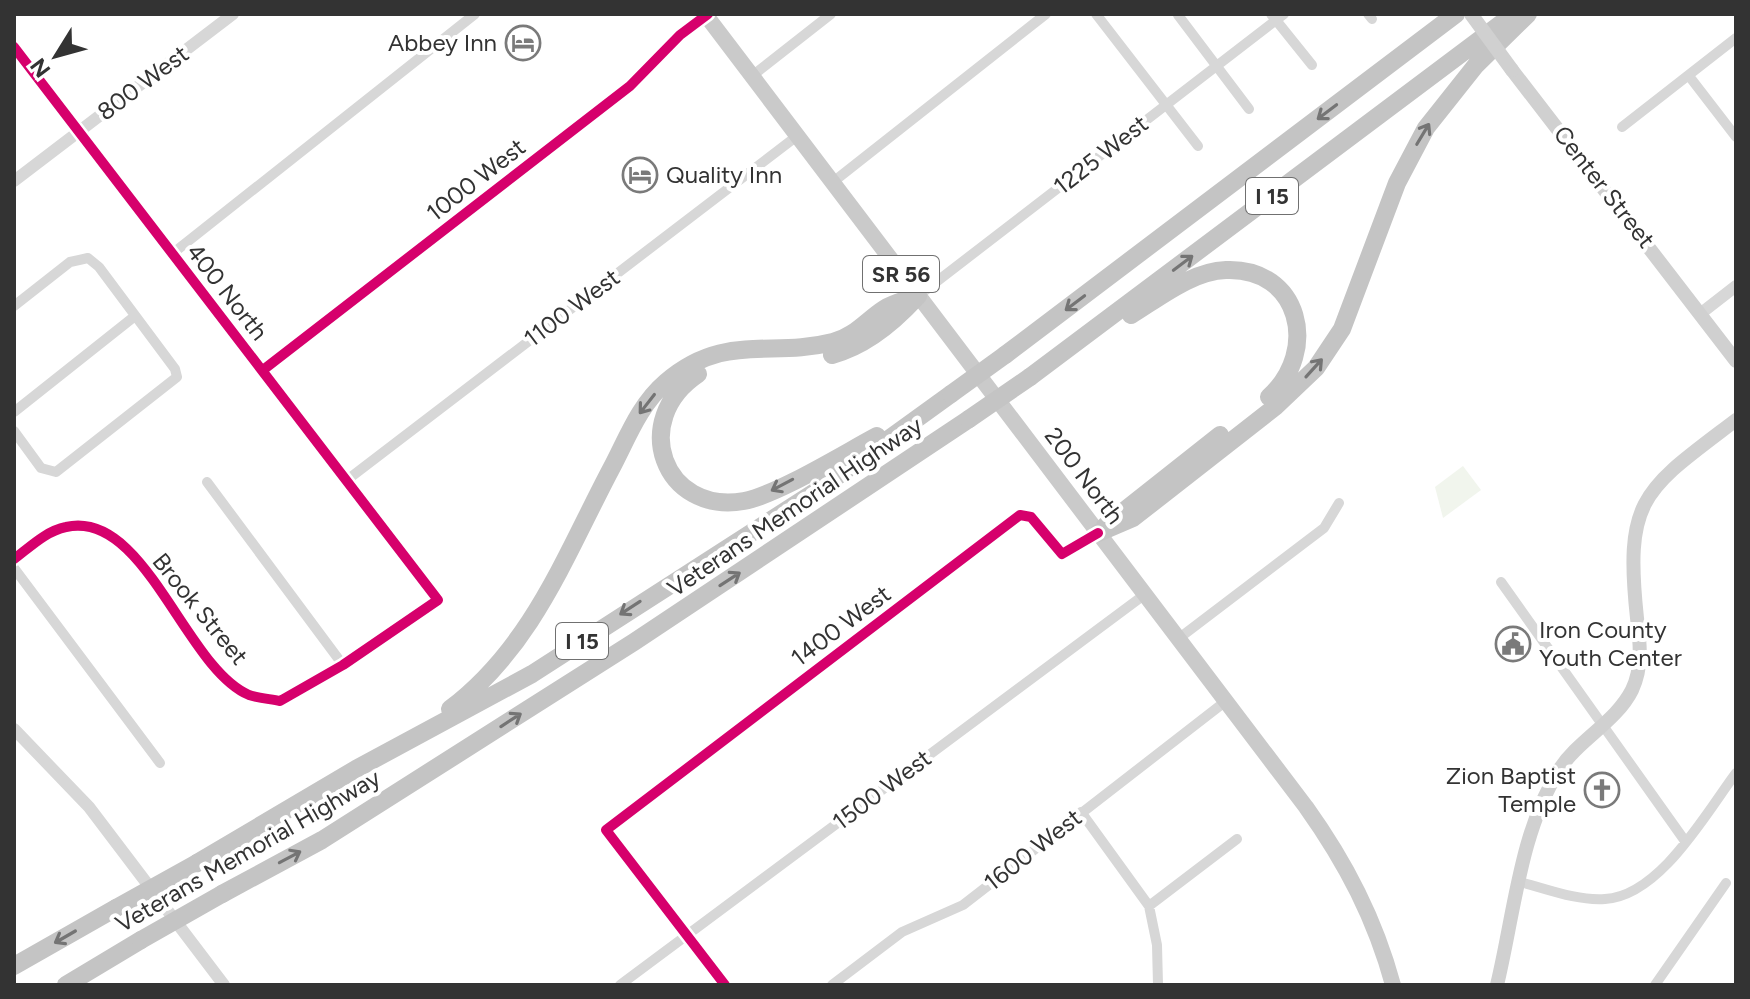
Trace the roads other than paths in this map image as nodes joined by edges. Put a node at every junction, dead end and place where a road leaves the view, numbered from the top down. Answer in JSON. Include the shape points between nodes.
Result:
{"nodes":[{"id":1,"x":233,"y":14,"type":"edge"},
{"id":2,"x":475,"y":14,"type":"edge"},
{"id":3,"x":706,"y":14,"type":"edge"},
{"id":4,"x":831,"y":14,"type":"edge"},
{"id":5,"x":1046,"y":14,"type":"edge"},
{"id":6,"x":1096,"y":14,"type":"edge"},
{"id":7,"x":1456,"y":14,"type":"edge"},
{"id":8,"x":1471,"y":14,"type":"edge"},
{"id":9,"x":1514,"y":14,"type":"edge"},
{"id":10,"x":1528,"y":14,"type":"edge"},
{"id":11,"x":1178,"y":15,"type":"edge"},
{"id":12,"x":1277,"y":16,"type":"edge"},
{"id":13,"x":1736,"y":38,"type":"edge"},
{"id":14,"x":14,"y":47,"type":"edge"},
{"id":15,"x":1312,"y":65,"type":"dead end"},
{"id":16,"x":1216,"y":66,"type":"junction"},
{"id":17,"x":752,"y":76,"type":"junction"},
{"id":18,"x":1689,"y":76,"type":"junction"},
{"id":19,"x":1166,"y":105,"type":"junction"},
{"id":20,"x":1249,"y":109,"type":"dead end"},
{"id":21,"x":1622,"y":127,"type":"dead end"},
{"id":22,"x":79,"y":132,"type":"junction"},
{"id":23,"x":797,"y":136,"type":"junction"},
{"id":24,"x":1736,"y":137,"type":"edge"},
{"id":25,"x":1198,"y":146,"type":"dead end"},
{"id":26,"x":14,"y":181,"type":"edge"},
{"id":27,"x":833,"y":182,"type":"junction"},
{"id":28,"x":172,"y":254,"type":"junction"},
{"id":29,"x":1736,"y":286,"type":"edge"},
{"id":30,"x":918,"y":296,"type":"junction"},
{"id":31,"x":14,"y":306,"type":"edge"},
{"id":32,"x":1700,"y":314,"type":"junction"},
{"id":33,"x":135,"y":316,"type":"junction"},
{"id":34,"x":1056,"y":359,"type":"junction"},
{"id":35,"x":1736,"y":361,"type":"edge"},
{"id":36,"x":263,"y":370,"type":"junction"},
{"id":37,"x":927,"y":411,"type":"junction"},
{"id":38,"x":14,"y":412,"type":"edge"},
{"id":39,"x":1736,"y":420,"type":"edge"},
{"id":40,"x":14,"y":431,"type":"edge"},
{"id":41,"x":347,"y":480,"type":"junction"},
{"id":42,"x":207,"y":482,"type":"dead end"},
{"id":43,"x":1339,"y":503,"type":"dead end"},
{"id":44,"x":1098,"y":533,"type":"junction"},
{"id":45,"x":14,"y":559,"type":"edge"},
{"id":46,"x":14,"y":568,"type":"edge"},
{"id":47,"x":1501,"y":582,"type":"dead end"},
{"id":48,"x":1144,"y":595,"type":"junction"},
{"id":49,"x":438,"y":600,"type":"joint"},
{"id":50,"x":1178,"y":639,"type":"junction"},
{"id":51,"x":343,"y":665,"type":"junction"},
{"id":52,"x":1226,"y":701,"type":"junction"},
{"id":53,"x":1602,"y":724,"type":"junction"},
{"id":54,"x":14,"y":729,"type":"edge"},
{"id":55,"x":160,"y":763,"type":"dead end"},
{"id":56,"x":356,"y":769,"type":"junction"},
{"id":57,"x":1736,"y":773,"type":"edge"},
{"id":58,"x":1081,"y":812,"type":"junction"},
{"id":59,"x":1237,"y":839,"type":"dead end"},
{"id":60,"x":1685,"y":841,"type":"junction"},
{"id":61,"x":1520,"y":882,"type":"junction"},
{"id":62,"x":1726,"y":883,"type":"dead end"},
{"id":63,"x":1149,"y":906,"type":"junction"},
{"id":64,"x":687,"y":935,"type":"junction"},
{"id":65,"x":14,"y":966,"type":"edge"},
{"id":66,"x":66,"y":985,"type":"edge"},
{"id":67,"x":224,"y":985,"type":"edge"},
{"id":68,"x":620,"y":985,"type":"edge"},
{"id":69,"x":725,"y":985,"type":"edge"},
{"id":70,"x":832,"y":985,"type":"edge"},
{"id":71,"x":1158,"y":985,"type":"edge"},
{"id":72,"x":1393,"y":985,"type":"edge"},
{"id":73,"x":1497,"y":985,"type":"edge"},
{"id":74,"x":1655,"y":985,"type":"edge"}],
"edges":[{"from":1,"to":22,"type":"street","name":"800 West"},
{"from":2,"to":28,"type":"street"},
{"from":3,"to":17,"type":"main road","name":"200 North","number":"SR 56"},
{"from":3,"to":36,"type":"street","name":"1000 West","via":[[630,86]]},
{"from":4,"to":17,"type":"street"},
{"from":5,"to":27,"type":"street"},
{"from":6,"to":19,"type":"street"},
{"from":7,"to":37,"type":"highway","name":"Veterans Memorial Highway","number":"I 15","one_way":true,"bridge":true},
{"from":8,"to":32,"type":"main road","name":"Center Street","bridge":true},
{"from":34,"to":9,"type":"highway","name":"Veterans Memorial Highway","number":"I 15","one_way":true},
{"from":44,"to":10,"type":"highway","one_way":true,"via":[[1133,518],[1275,407],[1316,368],[1342,329],[1397,183],[1426,128],[1476,65]]},
{"from":11,"to":16,"type":"street"},
{"from":12,"to":15,"type":"street"},
{"from":12,"to":16,"type":"street","name":"1225 West"},
{"from":13,"to":18,"type":"street"},
{"from":14,"to":22,"type":"street","name":"400 North"},
{"from":16,"to":19,"type":"street","name":"1225 West"},
{"from":16,"to":20,"type":"street"},
{"from":17,"to":23,"type":"main road","name":"200 North","number":"SR 56"},
{"from":18,"to":21,"type":"street"},
{"from":18,"to":24,"type":"street"},
{"from":19,"to":25,"type":"street"},
{"from":19,"to":30,"type":"street","name":"1225 West"},
{"from":22,"to":26,"type":"street","name":"800 West"},
{"from":22,"to":28,"type":"street","name":"400 North"},
{"from":23,"to":27,"type":"main road","name":"200 North","number":"SR 56"},
{"from":23,"to":41,"type":"street","name":"1100 West"},
{"from":27,"to":30,"type":"main road","name":"200 North","number":"SR 56"},
{"from":28,"to":36,"type":"street","name":"400 North"},
{"from":29,"to":32,"type":"street"},
{"from":37,"to":30,"type":"highway","one_way":true,"via":[[743,501],[690,491],[667,468],[660,441],[665,409],[673,396],[710,367],[742,358],[843,352],[865,342]]},
{"from":30,"to":44,"type":"main road","name":"200 North","number":"SR 56"},
{"from":30,"to":56,"type":"highway","one_way":true,"via":[[886,308],[844,339],[741,348],[709,356],[665,383],[631,427],[547,598],[503,659],[427,726]]},
{"from":31,"to":33,"type":"street","via":[[70,262],[88,258]]},
{"from":32,"to":35,"type":"main road","name":"Center Street"},
{"from":33,"to":38,"type":"street"},
{"from":33,"to":40,"type":"street","via":[[175,369],[172,385],[56,472],[41,468]]},
{"from":34,"to":44,"type":"highway","via":[[1215,271],[1238,271],[1265,280],[1290,305],[1297,321],[1299,346],[1284,384],[1124,507]]},
{"from":66,"to":34,"type":"highway","name":"Veterans Memorial Highway","number":"I 15","one_way":true,"bridge":true,"via":[[427,774]]},
{"from":36,"to":41,"type":"street","name":"400 North"},
{"from":37,"to":56,"type":"highway","name":"Veterans Memorial Highway","number":"I 15","one_way":true,"via":[[821,488],[532,674]]},
{"from":39,"to":53,"type":"main road","via":[[1670,470],[1638,517],[1631,562],[1639,669],[1631,691]]},
{"from":41,"to":49,"type":"street","name":"400 North"},
{"from":42,"to":51,"type":"street"},
{"from":43,"to":50,"type":"street","via":[[1324,528]]},
{"from":44,"to":48,"type":"main road","name":"200 North","number":"SR 56"},
{"from":44,"to":64,"type":"street","name":"1400 West","via":[[1062,554],[1031,517],[1020,515],[606,830]]},
{"from":45,"to":51,"type":"street","name":"Brook Street","via":[[58,529],[83,526],[106,532],[127,550],[224,675],[248,694],[280,701]]},
{"from":46,"to":55,"type":"street"},
{"from":47,"to":53,"type":"street"},
{"from":48,"to":50,"type":"main road","name":"200 North","number":"SR 56"},
{"from":48,"to":64,"type":"street","name":"1500 West"},
{"from":49,"to":51,"type":"street","name":"Brook Street"},
{"from":50,"to":52,"type":"main road","name":"200 North","number":"SR 56"},
{"from":52,"to":58,"type":"street","name":"1600 West"},
{"from":52,"to":72,"type":"main road","name":"200 North","number":"SR 56","via":[[1335,847],[1366,906]]},
{"from":53,"to":60,"type":"street"},
{"from":53,"to":61,"type":"main road","via":[[1565,761],[1549,787]]},
{"from":54,"to":67,"type":"street","via":[[83,800]]},
{"from":56,"to":65,"type":"highway","name":"Veterans Memorial Highway","number":"I 15","one_way":true,"bridge":true},
{"from":57,"to":60,"type":"street"},
{"from":58,"to":63,"type":"street"},
{"from":58,"to":70,"type":"street","name":"1600 West","via":[[963,905],[902,932]]},
{"from":59,"to":63,"type":"street"},
{"from":60,"to":61,"type":"street","via":[[1656,876],[1615,898],[1578,897]]},
{"from":61,"to":73,"type":"main road"},
{"from":62,"to":74,"type":"street"},
{"from":63,"to":71,"type":"street"},
{"from":64,"to":68,"type":"street","name":"1500 West"},
{"from":64,"to":69,"type":"street"}]}
